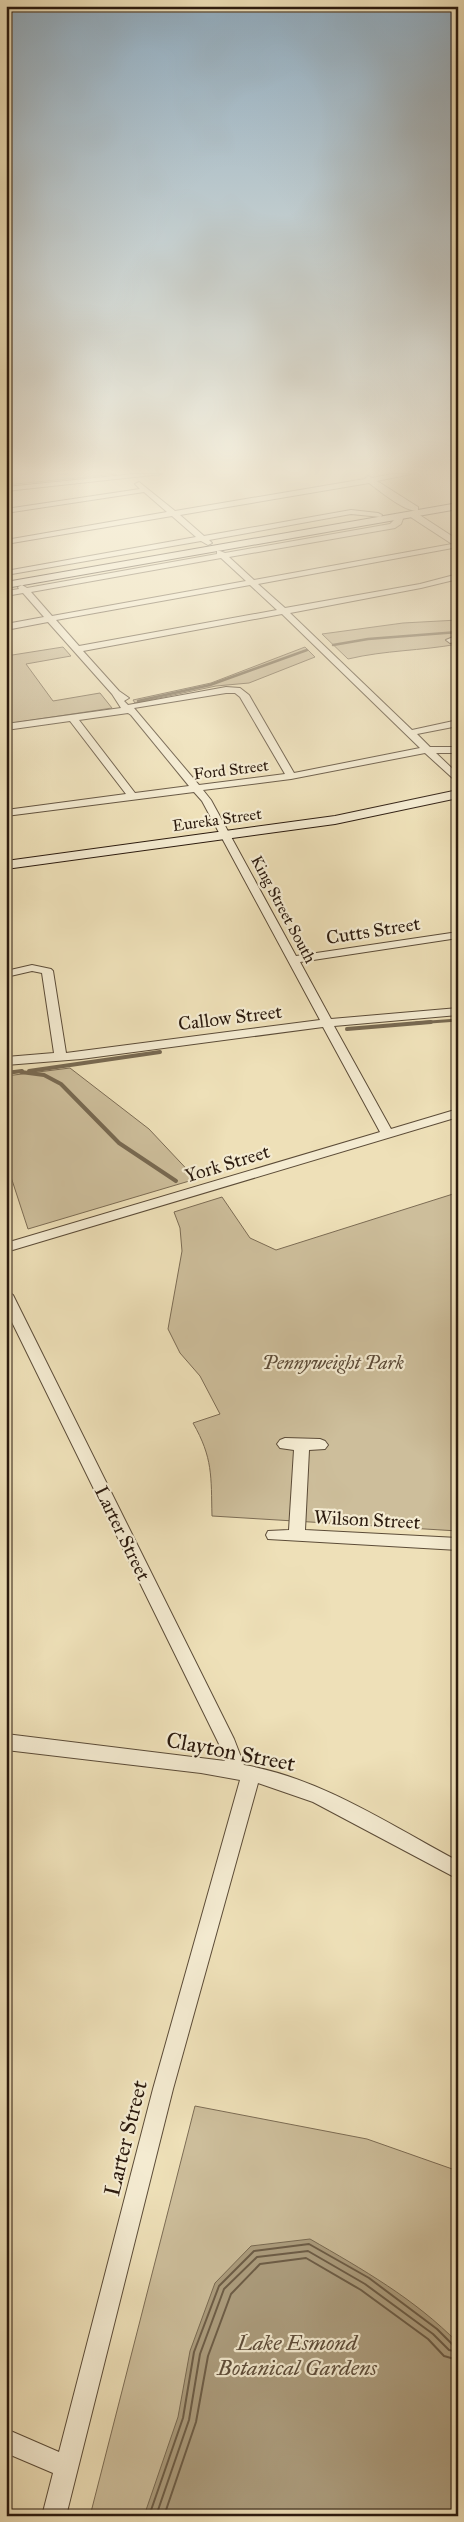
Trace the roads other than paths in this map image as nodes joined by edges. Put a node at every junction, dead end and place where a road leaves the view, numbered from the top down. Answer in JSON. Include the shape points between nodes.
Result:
{"nodes":[{"id":1,"x":24,"y":592,"type":"edge"},
{"id":2,"x":207,"y":592,"type":"edge"},
{"id":3,"x":263,"y":592,"type":"edge"},
{"id":4,"x":389,"y":592,"type":"edge"},
{"id":5,"x":284,"y":611,"type":"junction"},
{"id":6,"x":53,"y":620,"type":"junction"},
{"id":7,"x":6,"y":627,"type":"edge"},
{"id":8,"x":79,"y":649,"type":"junction"},
{"id":9,"x":132,"y":710,"type":"junction"},
{"id":10,"x":73,"y":719,"type":"junction"},
{"id":11,"x":458,"y":723,"type":"edge"},
{"id":12,"x":6,"y":726,"type":"edge"},
{"id":13,"x":409,"y":733,"type":"junction"},
{"id":14,"x":426,"y":750,"type":"junction"},
{"id":15,"x":458,"y":750,"type":"edge"},
{"id":16,"x":292,"y":776,"type":"junction"},
{"id":17,"x":458,"y":780,"type":"edge"},
{"id":18,"x":198,"y":788,"type":"junction"},
{"id":19,"x":458,"y":795,"type":"edge"},
{"id":20,"x":132,"y":796,"type":"junction"},
{"id":21,"x":430,"y":800,"type":"joint"},
{"id":22,"x":6,"y":813,"type":"edge"},
{"id":23,"x":226,"y":835,"type":"junction"},
{"id":24,"x":6,"y":865,"type":"edge"},
{"id":25,"x":458,"y":935,"type":"edge"},
{"id":26,"x":293,"y":960,"type":"junction"},
{"id":27,"x":6,"y":974,"type":"edge"},
{"id":28,"x":458,"y":1011,"type":"edge"},
{"id":29,"x":327,"y":1023,"type":"junction"},
{"id":30,"x":61,"y":1057,"type":"junction"},
{"id":31,"x":6,"y":1061,"type":"edge"},
{"id":32,"x":458,"y":1113,"type":"edge"},
{"id":33,"x":387,"y":1134,"type":"junction"},
{"id":34,"x":6,"y":1248,"type":"edge"},
{"id":35,"x":6,"y":1295,"type":"edge"},
{"id":36,"x":285,"y":1444,"type":"dead end"},
{"id":37,"x":302,"y":1444,"type":"junction"},
{"id":38,"x":320,"y":1445,"type":"dead end"},
{"id":39,"x":274,"y":1534,"type":"dead end"},
{"id":40,"x":297,"y":1536,"type":"junction"},
{"id":41,"x":458,"y":1544,"type":"edge"},
{"id":42,"x":6,"y":1742,"type":"edge"},
{"id":43,"x":244,"y":1773,"type":"junction"},
{"id":44,"x":458,"y":1871,"type":"edge"},
{"id":45,"x":6,"y":2441,"type":"edge"},
{"id":46,"x":67,"y":2467,"type":"junction"},
{"id":47,"x":54,"y":2516,"type":"edge"}],
"edges":[{"from":1,"to":6,"type":"street","name":"King Street South"},
{"from":2,"to":6,"type":"street"},
{"from":3,"to":5,"type":"street"},
{"from":4,"to":5,"type":"street"},
{"from":5,"to":8,"type":"street"},
{"from":5,"to":13,"type":"street"},
{"from":6,"to":7,"type":"street"},
{"from":6,"to":8,"type":"street","name":"King Street South"},
{"from":8,"to":9,"type":"street","name":"King Street South","via":[[116,693],[120,704]]},
{"from":9,"to":10,"type":"street"},
{"from":9,"to":16,"type":"street","via":[[238,690]]},
{"from":9,"to":18,"type":"street","name":"King Street South"},
{"from":10,"to":12,"type":"street"},
{"from":10,"to":20,"type":"street"},
{"from":11,"to":13,"type":"street"},
{"from":13,"to":14,"type":"street"},
{"from":14,"to":15,"type":"street","name":"Ford Street"},
{"from":14,"to":16,"type":"street","name":"Ford Street"},
{"from":14,"to":17,"type":"street"},
{"from":16,"to":18,"type":"street","name":"Ford Street"},
{"from":18,"to":20,"type":"street","name":"Ford Street"},
{"from":18,"to":23,"type":"street","name":"King Street South"},
{"from":19,"to":21,"type":"main road","name":"Eureka Street"},
{"from":20,"to":22,"type":"street","name":"Ford Street"},
{"from":21,"to":23,"type":"main road","name":"Eureka Street","via":[[335,820]]},
{"from":23,"to":24,"type":"main road","name":"Eureka Street"},
{"from":23,"to":26,"type":"street","name":"King Street South"},
{"from":25,"to":26,"type":"street","name":"Cutts Street"},
{"from":26,"to":29,"type":"street","name":"King Street South"},
{"from":27,"to":30,"type":"street","via":[[32,968],[44,969],[50,975]]},
{"from":28,"to":29,"type":"street","name":"Callow Street"},
{"from":29,"to":30,"type":"street","name":"Callow Street"},
{"from":29,"to":33,"type":"street","name":"King Street South"},
{"from":30,"to":31,"type":"street","name":"Callow Street"},
{"from":32,"to":33,"type":"street","name":"York Street"},
{"from":33,"to":34,"type":"street","name":"York Street"},
{"from":35,"to":43,"type":"street","name":"Larter Street"},
{"from":36,"to":37,"type":"street"},
{"from":37,"to":38,"type":"street"},
{"from":37,"to":40,"type":"street"},
{"from":39,"to":40,"type":"street","name":"Wilson Street"},
{"from":40,"to":41,"type":"street","name":"Wilson Street"},
{"from":42,"to":43,"type":"street","name":"Clayton Street"},
{"from":43,"to":44,"type":"street","name":"Clayton Street","via":[[282,1781],[319,1796]]},
{"from":43,"to":46,"type":"street","name":"Larter Street"},
{"from":45,"to":46,"type":"street"},
{"from":46,"to":47,"type":"street","name":"Larter Street"}]}
